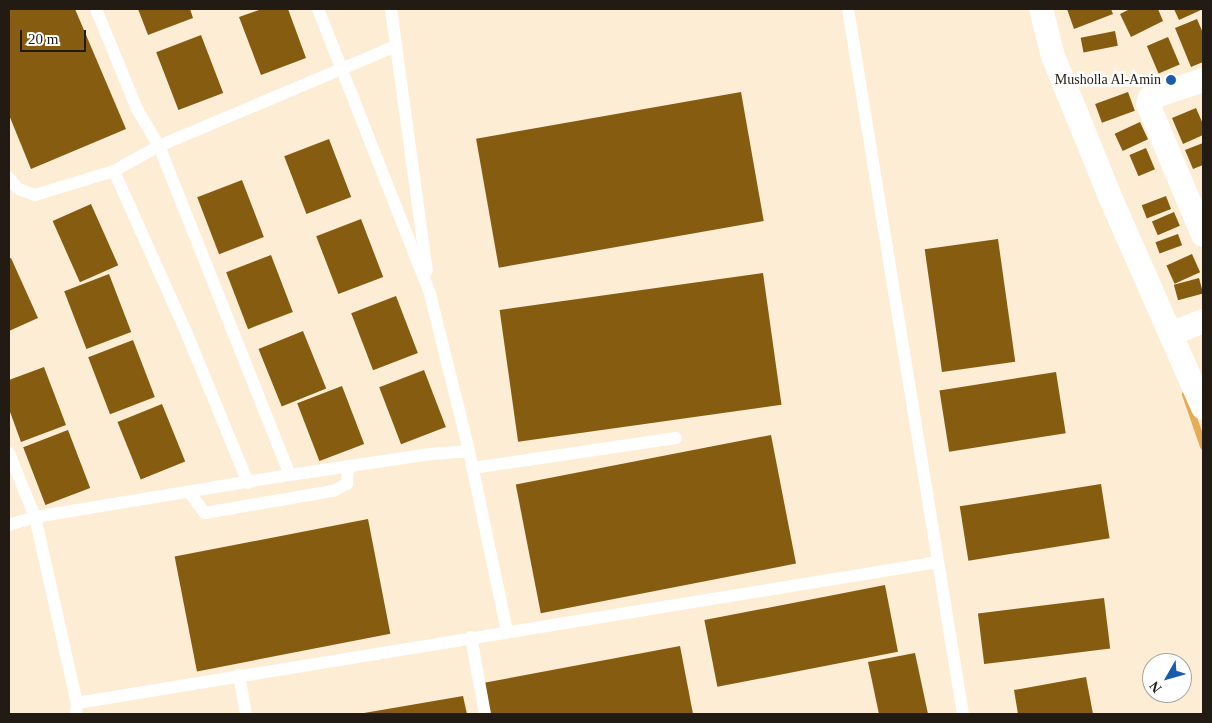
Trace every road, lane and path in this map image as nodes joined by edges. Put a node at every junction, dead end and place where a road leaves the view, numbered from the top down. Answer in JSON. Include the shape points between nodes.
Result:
{"nodes":[{"id":1,"x":96,"y":9,"type":"edge"},
{"id":2,"x":318,"y":9,"type":"edge"},
{"id":3,"x":391,"y":9,"type":"edge"},
{"id":4,"x":848,"y":9,"type":"edge"},
{"id":5,"x":1041,"y":9,"type":"edge"},
{"id":6,"x":396,"y":46,"type":"junction"},
{"id":7,"x":344,"y":68,"type":"junction"},
{"id":8,"x":1203,"y":80,"type":"edge"},
{"id":9,"x":159,"y":146,"type":"junction"},
{"id":10,"x":114,"y":172,"type":"junction"},
{"id":11,"x":9,"y":178,"type":"edge"},
{"id":12,"x":1203,"y":235,"type":"edge"},
{"id":13,"x":430,"y":294,"type":"junction"},
{"id":14,"x":1203,"y":321,"type":"edge"},
{"id":15,"x":1171,"y":334,"type":"junction"},
{"id":16,"x":1203,"y":408,"type":"edge"},
{"id":17,"x":676,"y":438,"type":"dead end"},
{"id":18,"x":469,"y":451,"type":"junction"},
{"id":19,"x":9,"y":454,"type":"edge"},
{"id":20,"x":348,"y":466,"type":"junction"},
{"id":21,"x":472,"y":468,"type":"junction"},
{"id":22,"x":290,"y":475,"type":"junction"},
{"id":23,"x":248,"y":483,"type":"junction"},
{"id":24,"x":189,"y":492,"type":"junction"},
{"id":25,"x":35,"y":517,"type":"junction"},
{"id":26,"x":9,"y":525,"type":"edge"},
{"id":27,"x":938,"y":562,"type":"junction"},
{"id":28,"x":507,"y":631,"type":"junction"},
{"id":29,"x":471,"y":637,"type":"junction"},
{"id":30,"x":239,"y":676,"type":"junction"},
{"id":31,"x":76,"y":708,"type":"edge"},
{"id":32,"x":246,"y":714,"type":"edge"},
{"id":33,"x":485,"y":714,"type":"edge"},
{"id":34,"x":963,"y":714,"type":"edge"}],
"edges":[{"from":1,"to":9,"type":"lane","via":[[137,109]]},
{"from":2,"to":7,"type":"lane"},
{"from":3,"to":6,"type":"lane"},
{"from":4,"to":27,"type":"lane"},
{"from":5,"to":15,"type":"street","via":[[1054,56]]},
{"from":6,"to":7,"type":"lane"},
{"from":6,"to":13,"type":"lane"},
{"from":7,"to":9,"type":"lane"},
{"from":7,"to":13,"type":"lane"},
{"from":8,"to":12,"type":"street","via":[[1150,98],[1148,104]]},
{"from":9,"to":10,"type":"lane"},
{"from":9,"to":22,"type":"lane"},
{"from":10,"to":11,"type":"lane","via":[[35,195],[18,189]]},
{"from":10,"to":23,"type":"lane","via":[[187,334]]},
{"from":13,"to":18,"type":"lane"},
{"from":14,"to":15,"type":"street"},
{"from":15,"to":16,"type":"street"},
{"from":17,"to":21,"type":"lane"},
{"from":18,"to":20,"type":"lane"},
{"from":18,"to":21,"type":"lane"},
{"from":19,"to":25,"type":"lane"},
{"from":20,"to":22,"type":"lane"},
{"from":20,"to":24,"type":"lane","via":[[347,484],[333,491],[204,513]]},
{"from":21,"to":28,"type":"lane"},
{"from":22,"to":23,"type":"lane"},
{"from":23,"to":24,"type":"lane"},
{"from":24,"to":25,"type":"lane"},
{"from":25,"to":26,"type":"lane"},
{"from":25,"to":31,"type":"lane"},
{"from":27,"to":28,"type":"lane"},
{"from":27,"to":34,"type":"lane"},
{"from":28,"to":29,"type":"lane"},
{"from":29,"to":30,"type":"lane"},
{"from":29,"to":33,"type":"lane"},
{"from":30,"to":31,"type":"lane"},
{"from":30,"to":32,"type":"lane"}]}
